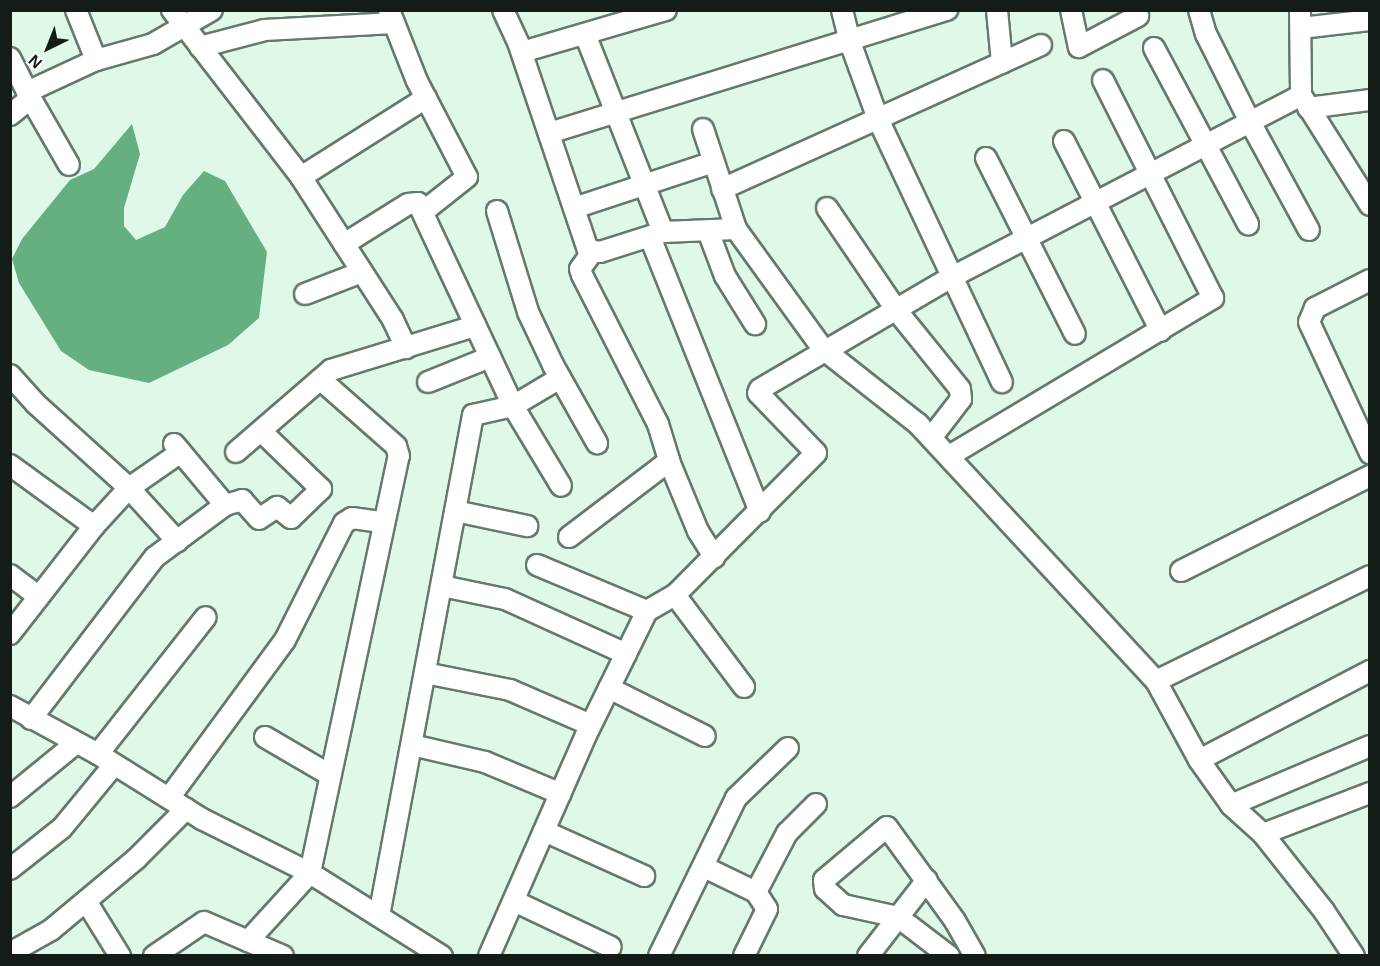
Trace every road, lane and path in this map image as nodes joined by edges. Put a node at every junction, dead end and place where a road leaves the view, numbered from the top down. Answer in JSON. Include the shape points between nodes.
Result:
{"nodes":[{"id":1,"x":75,"y":10,"type":"edge"},
{"id":2,"x":212,"y":10,"type":"edge"},
{"id":3,"x":503,"y":10,"type":"edge"},
{"id":4,"x":666,"y":10,"type":"edge"},
{"id":5,"x":842,"y":10,"type":"edge"},
{"id":6,"x":947,"y":10,"type":"edge"},
{"id":7,"x":997,"y":10,"type":"edge"},
{"id":8,"x":1071,"y":10,"type":"edge"},
{"id":9,"x":1199,"y":10,"type":"edge"},
{"id":10,"x":1138,"y":16,"type":"dead end"},
{"id":11,"x":392,"y":17,"type":"edge"},
{"id":12,"x":178,"y":18,"type":"edge"},
{"id":13,"x":1300,"y":19,"type":"edge"},
{"id":14,"x":1370,"y":20,"type":"edge"},
{"id":15,"x":585,"y":34,"type":"junction"},
{"id":16,"x":850,"y":42,"type":"junction"},
{"id":17,"x":1041,"y":45,"type":"dead end"},
{"id":18,"x":200,"y":47,"type":"junction"},
{"id":19,"x":1154,"y":48,"type":"dead end"},
{"id":20,"x":522,"y":52,"type":"junction"},
{"id":21,"x":96,"y":60,"type":"junction"},
{"id":22,"x":1002,"y":63,"type":"junction"},
{"id":23,"x":1103,"y":80,"type":"dead end"},
{"id":24,"x":19,"y":81,"type":"edge"},
{"id":25,"x":426,"y":98,"type":"junction"},
{"id":26,"x":1370,"y":100,"type":"edge"},
{"id":27,"x":1304,"y":101,"type":"junction"},
{"id":28,"x":616,"y":109,"type":"junction"},
{"id":29,"x":10,"y":115,"type":"edge"},
{"id":30,"x":878,"y":119,"type":"junction"},
{"id":31,"x":1250,"y":122,"type":"junction"},
{"id":32,"x":703,"y":129,"type":"dead end"},
{"id":33,"x":549,"y":133,"type":"junction"},
{"id":34,"x":1064,"y":141,"type":"dead end"},
{"id":35,"x":1206,"y":146,"type":"junction"},
{"id":36,"x":986,"y":158,"type":"dead end"},
{"id":37,"x":714,"y":162,"type":"junction"},
{"id":38,"x":69,"y":165,"type":"dead end"},
{"id":39,"x":1152,"y":174,"type":"junction"},
{"id":40,"x":301,"y":177,"type":"junction"},
{"id":41,"x":646,"y":186,"type":"junction"},
{"id":42,"x":722,"y":189,"type":"junction"},
{"id":43,"x":1095,"y":205,"type":"junction"},
{"id":44,"x":1370,"y":205,"type":"edge"},
{"id":45,"x":574,"y":208,"type":"junction"},
{"id":46,"x":827,"y":208,"type":"dead end"},
{"id":47,"x":424,"y":211,"type":"junction"},
{"id":48,"x":497,"y":211,"type":"dead end"},
{"id":49,"x":1248,"y":224,"type":"dead end"},
{"id":50,"x":736,"y":229,"type":"junction"},
{"id":51,"x":1309,"y":230,"type":"dead end"},
{"id":52,"x":708,"y":231,"type":"junction"},
{"id":53,"x":657,"y":235,"type":"junction"},
{"id":54,"x":1026,"y":240,"type":"junction"},
{"id":55,"x":344,"y":244,"type":"junction"},
{"id":56,"x":593,"y":251,"type":"junction"},
{"id":57,"x":362,"y":272,"type":"junction"},
{"id":58,"x":952,"y":277,"type":"junction"},
{"id":59,"x":1370,"y":280,"type":"edge"},
{"id":60,"x":305,"y":294,"type":"dead end"},
{"id":61,"x":897,"y":311,"type":"junction"},
{"id":62,"x":755,"y":324,"type":"dead end"},
{"id":63,"x":475,"y":326,"type":"junction"},
{"id":64,"x":1161,"y":331,"type":"junction"},
{"id":65,"x":1075,"y":334,"type":"dead end"},
{"id":66,"x":406,"y":348,"type":"junction"},
{"id":67,"x":823,"y":349,"type":"junction"},
{"id":68,"x":490,"y":357,"type":"junction"},
{"id":69,"x":10,"y":375,"type":"edge"},
{"id":70,"x":560,"y":378,"type":"junction"},
{"id":71,"x":320,"y":379,"type":"junction"},
{"id":72,"x":428,"y":382,"type":"dead end"},
{"id":73,"x":1002,"y":382,"type":"dead end"},
{"id":74,"x":513,"y":406,"type":"junction"},
{"id":75,"x":1361,"y":414,"type":"edge"},
{"id":76,"x":261,"y":430,"type":"junction"},
{"id":77,"x":931,"y":438,"type":"junction"},
{"id":78,"x":597,"y":443,"type":"dead end"},
{"id":79,"x":236,"y":452,"type":"dead end"},
{"id":80,"x":1370,"y":453,"type":"edge"},
{"id":81,"x":949,"y":456,"type":"junction"},
{"id":82,"x":669,"y":461,"type":"junction"},
{"id":83,"x":13,"y":471,"type":"edge"},
{"id":84,"x":1370,"y":476,"type":"edge"},
{"id":85,"x":561,"y":486,"type":"dead end"},
{"id":86,"x":129,"y":488,"type":"junction"},
{"id":87,"x":225,"y":505,"type":"junction"},
{"id":88,"x":455,"y":511,"type":"junction"},
{"id":89,"x":760,"y":512,"type":"junction"},
{"id":90,"x":382,"y":522,"type":"junction"},
{"id":91,"x":94,"y":526,"type":"junction"},
{"id":92,"x":527,"y":526,"type":"dead end"},
{"id":93,"x":569,"y":537,"type":"dead end"},
{"id":94,"x":177,"y":541,"type":"junction"},
{"id":95,"x":714,"y":557,"type":"junction"},
{"id":96,"x":537,"y":565,"type":"dead end"},
{"id":97,"x":1181,"y":571,"type":"dead end"},
{"id":98,"x":10,"y":575,"type":"edge"},
{"id":99,"x":1370,"y":576,"type":"edge"},
{"id":100,"x":442,"y":586,"type":"junction"},
{"id":101,"x":675,"y":595,"type":"junction"},
{"id":102,"x":39,"y":597,"type":"junction"},
{"id":103,"x":647,"y":611,"type":"junction"},
{"id":104,"x":206,"y":617,"type":"dead end"},
{"id":105,"x":10,"y":634,"type":"edge"},
{"id":106,"x":626,"y":654,"type":"junction"},
{"id":107,"x":1370,"y":670,"type":"edge"},
{"id":108,"x":425,"y":673,"type":"junction"},
{"id":109,"x":1156,"y":681,"type":"junction"},
{"id":110,"x":744,"y":687,"type":"dead end"},
{"id":111,"x":609,"y":688,"type":"junction"},
{"id":112,"x":10,"y":706,"type":"edge"},
{"id":113,"x":31,"y":718,"type":"junction"},
{"id":114,"x":591,"y":725,"type":"junction"},
{"id":115,"x":705,"y":736,"type":"dead end"},
{"id":116,"x":265,"y":737,"type":"dead end"},
{"id":117,"x":76,"y":743,"type":"junction"},
{"id":118,"x":412,"y":745,"type":"junction"},
{"id":119,"x":1370,"y":746,"type":"edge"},
{"id":120,"x":788,"y":748,"type":"dead end"},
{"id":121,"x":106,"y":760,"type":"junction"},
{"id":122,"x":1199,"y":760,"type":"junction"},
{"id":123,"x":330,"y":775,"type":"junction"},
{"id":124,"x":1370,"y":792,"type":"edge"},
{"id":125,"x":561,"y":794,"type":"junction"},
{"id":126,"x":10,"y":796,"type":"edge"},
{"id":127,"x":178,"y":803,"type":"junction"},
{"id":128,"x":816,"y":804,"type":"dead end"},
{"id":129,"x":1231,"y":805,"type":"junction"},
{"id":130,"x":544,"y":831,"type":"junction"},
{"id":131,"x":1263,"y":834,"type":"junction"},
{"id":132,"x":704,"y":867,"type":"junction"},
{"id":133,"x":10,"y":869,"type":"edge"},
{"id":134,"x":310,"y":873,"type":"junction"},
{"id":135,"x":644,"y":876,"type":"dead end"},
{"id":136,"x":927,"y":880,"type":"junction"},
{"id":137,"x":756,"y":892,"type":"junction"},
{"id":138,"x":86,"y":901,"type":"junction"},
{"id":139,"x":514,"y":901,"type":"junction"},
{"id":140,"x":379,"y":916,"type":"junction"},
{"id":141,"x":898,"y":916,"type":"junction"},
{"id":142,"x":248,"y":941,"type":"junction"},
{"id":143,"x":611,"y":948,"type":"dead end"},
{"id":144,"x":10,"y":953,"type":"edge"},
{"id":145,"x":973,"y":955,"type":"edge"},
{"id":146,"x":120,"y":956,"type":"edge"},
{"id":147,"x":154,"y":956,"type":"edge"},
{"id":148,"x":283,"y":956,"type":"edge"},
{"id":149,"x":442,"y":956,"type":"edge"},
{"id":150,"x":489,"y":956,"type":"edge"},
{"id":151,"x":659,"y":956,"type":"edge"},
{"id":152,"x":744,"y":956,"type":"edge"},
{"id":153,"x":868,"y":956,"type":"edge"},
{"id":154,"x":949,"y":956,"type":"edge"},
{"id":155,"x":1354,"y":956,"type":"edge"}],
"edges":[{"from":1,"to":21,"type":"street"},
{"from":2,"to":12,"type":"street"},
{"from":3,"to":20,"type":"street"},
{"from":4,"to":15,"type":"street"},
{"from":5,"to":16,"type":"street"},
{"from":6,"to":16,"type":"street"},
{"from":7,"to":22,"type":"street"},
{"from":8,"to":10,"type":"street","via":[[1078,48]]},
{"from":9,"to":31,"type":"street","via":[[1206,34]]},
{"from":11,"to":18,"type":"street","via":[[265,30]]},
{"from":11,"to":25,"type":"street"},
{"from":12,"to":18,"type":"street"},
{"from":12,"to":21,"type":"street","via":[[153,44]]},
{"from":13,"to":14,"type":"street"},
{"from":13,"to":27,"type":"street"},
{"from":15,"to":20,"type":"street"},
{"from":15,"to":28,"type":"street"},
{"from":16,"to":28,"type":"street"},
{"from":16,"to":30,"type":"street"},
{"from":17,"to":22,"type":"street"},
{"from":18,"to":40,"type":"street"},
{"from":19,"to":35,"type":"street"},
{"from":20,"to":33,"type":"street"},
{"from":21,"to":24,"type":"street"},
{"from":22,"to":30,"type":"street"},
{"from":23,"to":39,"type":"street"},
{"from":24,"to":29,"type":"street"},
{"from":24,"to":38,"type":"street"},
{"from":25,"to":40,"type":"street"},
{"from":25,"to":47,"type":"street","via":[[467,177]]},
{"from":26,"to":27,"type":"street"},
{"from":27,"to":31,"type":"street"},
{"from":27,"to":44,"type":"street"},
{"from":28,"to":33,"type":"street"},
{"from":28,"to":41,"type":"street"},
{"from":30,"to":42,"type":"street"},
{"from":30,"to":58,"type":"street"},
{"from":31,"to":35,"type":"street"},
{"from":31,"to":51,"type":"street"},
{"from":32,"to":37,"type":"street"},
{"from":33,"to":45,"type":"street"},
{"from":34,"to":43,"type":"street"},
{"from":35,"to":39,"type":"street"},
{"from":35,"to":49,"type":"street"},
{"from":36,"to":54,"type":"street"},
{"from":37,"to":41,"type":"street"},
{"from":37,"to":42,"type":"street"},
{"from":39,"to":43,"type":"street"},
{"from":39,"to":64,"type":"street","via":[[1214,295]]},
{"from":40,"to":55,"type":"street"},
{"from":41,"to":45,"type":"street"},
{"from":41,"to":53,"type":"street"},
{"from":42,"to":50,"type":"street"},
{"from":43,"to":54,"type":"street"},
{"from":43,"to":64,"type":"street"},
{"from":45,"to":56,"type":"street","via":[[588,250]]},
{"from":46,"to":61,"type":"street"},
{"from":47,"to":55,"type":"street","via":[[418,204],[408,204]]},
{"from":47,"to":63,"type":"street"},
{"from":48,"to":70,"type":"street","via":[[528,312]]},
{"from":50,"to":52,"type":"street"},
{"from":50,"to":67,"type":"street"},
{"from":52,"to":53,"type":"street"},
{"from":52,"to":62,"type":"street","via":[[725,276]]},
{"from":53,"to":56,"type":"street"},
{"from":53,"to":89,"type":"street"},
{"from":54,"to":58,"type":"street"},
{"from":54,"to":65,"type":"street"},
{"from":55,"to":57,"type":"street"},
{"from":56,"to":82,"type":"street","via":[[580,269],[658,424]]},
{"from":57,"to":60,"type":"street"},
{"from":57,"to":66,"type":"street"},
{"from":58,"to":61,"type":"street"},
{"from":58,"to":73,"type":"street"},
{"from":59,"to":75,"type":"street","via":[[1315,308],[1309,316],[1310,328]]},
{"from":61,"to":67,"type":"street"},
{"from":61,"to":77,"type":"street","via":[[962,394]]},
{"from":63,"to":66,"type":"street"},
{"from":63,"to":68,"type":"street"},
{"from":64,"to":81,"type":"street"},
{"from":66,"to":71,"type":"street","via":[[354,362]]},
{"from":67,"to":77,"type":"street","via":[[877,389]]},
{"from":67,"to":89,"type":"street","via":[[758,393],[816,453]]},
{"from":68,"to":72,"type":"street"},
{"from":68,"to":74,"type":"street"},
{"from":69,"to":86,"type":"street"},
{"from":70,"to":74,"type":"street"},
{"from":70,"to":78,"type":"street"},
{"from":71,"to":76,"type":"street"},
{"from":71,"to":90,"type":"street","via":[[399,450]]},
{"from":74,"to":85,"type":"street"},
{"from":74,"to":88,"type":"street","via":[[473,415]]},
{"from":75,"to":80,"type":"street"},
{"from":76,"to":79,"type":"street"},
{"from":76,"to":87,"type":"street","via":[[321,489],[291,518],[277,507],[259,519],[242,500]]},
{"from":77,"to":81,"type":"street"},
{"from":81,"to":109,"type":"street"},
{"from":82,"to":93,"type":"street"},
{"from":82,"to":95,"type":"street","via":[[698,531]]},
{"from":83,"to":91,"type":"street"},
{"from":84,"to":97,"type":"street"},
{"from":86,"to":87,"type":"street","via":[[177,448]]},
{"from":86,"to":91,"type":"street"},
{"from":86,"to":94,"type":"street"},
{"from":87,"to":94,"type":"street"},
{"from":88,"to":92,"type":"street"},
{"from":88,"to":100,"type":"street"},
{"from":89,"to":95,"type":"street"},
{"from":90,"to":123,"type":"street"},
{"from":90,"to":127,"type":"street","via":[[352,518],[344,523],[285,640]]},
{"from":91,"to":102,"type":"street"},
{"from":94,"to":113,"type":"street","via":[[134,580]]},
{"from":95,"to":101,"type":"street"},
{"from":96,"to":103,"type":"street"},
{"from":98,"to":102,"type":"street"},
{"from":99,"to":109,"type":"street"},
{"from":100,"to":106,"type":"street","via":[[505,599]]},
{"from":100,"to":108,"type":"street"},
{"from":101,"to":103,"type":"street"},
{"from":101,"to":110,"type":"street"},
{"from":102,"to":105,"type":"street"},
{"from":103,"to":106,"type":"street"},
{"from":104,"to":121,"type":"street"},
{"from":106,"to":111,"type":"street"},
{"from":107,"to":122,"type":"street"},
{"from":108,"to":114,"type":"street","via":[[510,690]]},
{"from":108,"to":118,"type":"street"},
{"from":109,"to":122,"type":"street"},
{"from":111,"to":114,"type":"street"},
{"from":111,"to":115,"type":"street"},
{"from":112,"to":113,"type":"street"},
{"from":113,"to":117,"type":"street"},
{"from":114,"to":125,"type":"street"},
{"from":116,"to":123,"type":"street"},
{"from":117,"to":121,"type":"street"},
{"from":117,"to":126,"type":"street"},
{"from":118,"to":125,"type":"street","via":[[485,762]]},
{"from":118,"to":140,"type":"street"},
{"from":119,"to":129,"type":"street"},
{"from":120,"to":132,"type":"street","via":[[736,798]]},
{"from":121,"to":127,"type":"street"},
{"from":121,"to":133,"type":"street","via":[[62,828]]},
{"from":122,"to":129,"type":"street"},
{"from":123,"to":134,"type":"street"},
{"from":124,"to":131,"type":"street"},
{"from":125,"to":130,"type":"street"},
{"from":127,"to":134,"type":"street"},
{"from":127,"to":138,"type":"street"},
{"from":128,"to":137,"type":"street","via":[[787,833]]},
{"from":129,"to":131,"type":"street"},
{"from":130,"to":135,"type":"street"},
{"from":130,"to":139,"type":"street"},
{"from":131,"to":155,"type":"street","via":[[1330,918]]},
{"from":132,"to":137,"type":"street"},
{"from":132,"to":151,"type":"street"},
{"from":134,"to":140,"type":"street"},
{"from":134,"to":142,"type":"street"},
{"from":136,"to":141,"type":"street"},
{"from":136,"to":141,"type":"street","via":[[892,830],[885,826],[824,880],[825,889],[843,905]]},
{"from":136,"to":145,"type":"street"},
{"from":137,"to":152,"type":"street","via":[[766,909]]},
{"from":138,"to":144,"type":"street","via":[[51,930]]},
{"from":138,"to":146,"type":"street"},
{"from":139,"to":143,"type":"street"},
{"from":139,"to":150,"type":"street"},
{"from":140,"to":149,"type":"street"},
{"from":141,"to":153,"type":"street"},
{"from":141,"to":154,"type":"street"},
{"from":142,"to":147,"type":"street","via":[[204,922]]},
{"from":142,"to":148,"type":"street"}]}
